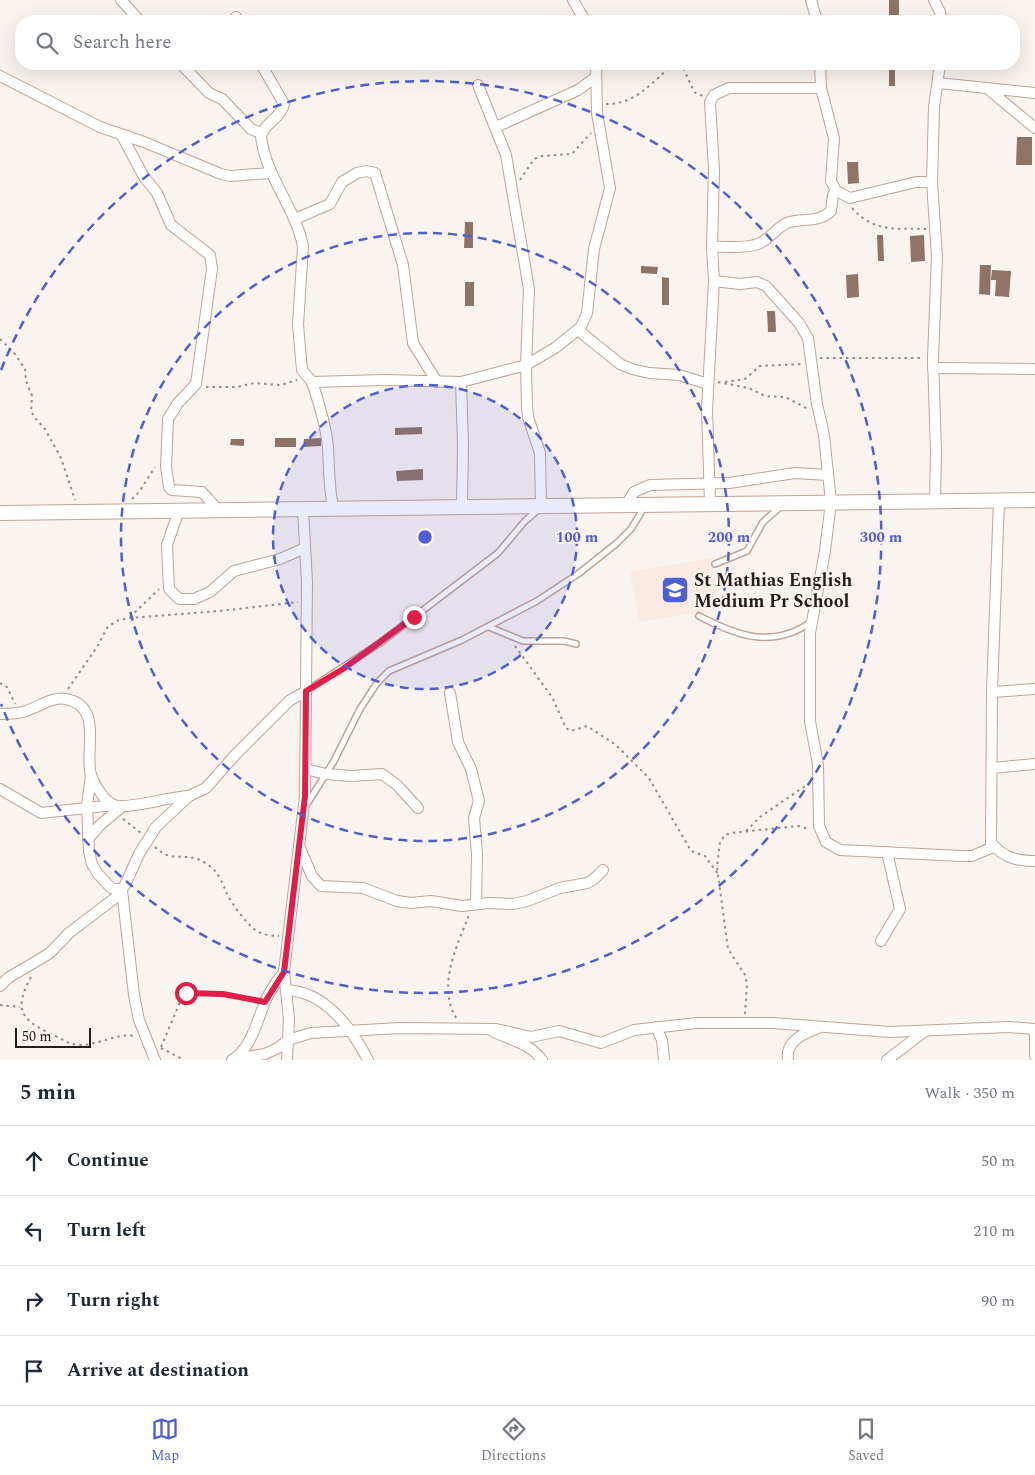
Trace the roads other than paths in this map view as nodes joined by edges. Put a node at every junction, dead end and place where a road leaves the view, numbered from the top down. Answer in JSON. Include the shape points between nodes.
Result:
{"nodes":[{"id":1,"x":121,"y":0,"type":"edge"},
{"id":2,"x":573,"y":0,"type":"edge"},
{"id":3,"x":811,"y":0,"type":"edge"},
{"id":4,"x":938,"y":1,"type":"edge"},
{"id":5,"x":135,"y":15,"type":"edge"},
{"id":6,"x":582,"y":15,"type":"edge"},
{"id":7,"x":815,"y":15,"type":"edge"},
{"id":8,"x":940,"y":15,"type":"edge"},
{"id":9,"x":187,"y":70,"type":"edge"},
{"id":10,"x":264,"y":70,"type":"edge"},
{"id":11,"x":596,"y":70,"type":"edge"},
{"id":12,"x":820,"y":70,"type":"edge"},
{"id":13,"x":939,"y":70,"type":"edge"},
{"id":14,"x":0,"y":76,"type":"edge"},
{"id":15,"x":596,"y":78,"type":"junction"},
{"id":16,"x":938,"y":83,"type":"junction"},
{"id":17,"x":478,"y":85,"type":"dead end"},
{"id":18,"x":821,"y":88,"type":"junction"},
{"id":19,"x":988,"y":89,"type":"junction"},
{"id":20,"x":1035,"y":93,"type":"edge"},
{"id":21,"x":496,"y":127,"type":"junction"},
{"id":22,"x":1035,"y":128,"type":"edge"},
{"id":23,"x":261,"y":133,"type":"junction"},
{"id":24,"x":122,"y":136,"type":"junction"},
{"id":25,"x":271,"y":173,"type":"junction"},
{"id":26,"x":932,"y":182,"type":"junction"},
{"id":27,"x":838,"y":192,"type":"junction"},
{"id":28,"x":295,"y":219,"type":"junction"},
{"id":29,"x":712,"y":247,"type":"junction"},
{"id":30,"x":714,"y":282,"type":"junction"},
{"id":31,"x":578,"y":330,"type":"junction"},
{"id":32,"x":933,"y":363,"type":"junction"},
{"id":33,"x":526,"y":365,"type":"junction"},
{"id":34,"x":1035,"y":369,"type":"edge"},
{"id":35,"x":310,"y":380,"type":"junction"},
{"id":36,"x":437,"y":382,"type":"junction"},
{"id":37,"x":461,"y":382,"type":"junction"},
{"id":38,"x":708,"y":383,"type":"junction"},
{"id":39,"x":828,"y":475,"type":"junction"},
{"id":40,"x":710,"y":483,"type":"junction"},
{"id":41,"x":999,"y":500,"type":"junction"},
{"id":42,"x":1035,"y":500,"type":"edge"},
{"id":43,"x":935,"y":501,"type":"junction"},
{"id":44,"x":710,"y":502,"type":"junction"},
{"id":45,"x":790,"y":502,"type":"junction"},
{"id":46,"x":831,"y":502,"type":"junction"},
{"id":47,"x":646,"y":504,"type":"junction"},
{"id":48,"x":626,"y":505,"type":"junction"},
{"id":49,"x":462,"y":507,"type":"junction"},
{"id":50,"x":541,"y":507,"type":"junction"},
{"id":51,"x":333,"y":508,"type":"junction"},
{"id":52,"x":303,"y":509,"type":"junction"},
{"id":53,"x":179,"y":510,"type":"junction"},
{"id":54,"x":218,"y":510,"type":"junction"},
{"id":55,"x":0,"y":513,"type":"edge"},
{"id":56,"x":305,"y":548,"type":"junction"},
{"id":57,"x":715,"y":564,"type":"dead end"},
{"id":58,"x":700,"y":616,"type":"dead end"},
{"id":59,"x":812,"y":622,"type":"junction"},
{"id":60,"x":490,"y":627,"type":"junction"},
{"id":61,"x":576,"y":644,"type":"dead end"},
{"id":62,"x":1035,"y":689,"type":"edge"},
{"id":63,"x":306,"y":691,"type":"junction"},
{"id":64,"x":992,"y":692,"type":"junction"},
{"id":65,"x":450,"y":693,"type":"dead end"},
{"id":66,"x":0,"y":714,"type":"edge"},
{"id":67,"x":1035,"y":764,"type":"edge"},
{"id":68,"x":992,"y":768,"type":"junction"},
{"id":69,"x":305,"y":769,"type":"junction"},
{"id":70,"x":325,"y":774,"type":"junction"},
{"id":71,"x":91,"y":775,"type":"junction"},
{"id":72,"x":0,"y":788,"type":"edge"},
{"id":73,"x":189,"y":796,"type":"junction"},
{"id":74,"x":87,"y":808,"type":"junction"},
{"id":75,"x":117,"y":808,"type":"junction"},
{"id":76,"x":418,"y":808,"type":"dead end"},
{"id":77,"x":303,"y":811,"type":"junction"},
{"id":78,"x":88,"y":839,"type":"junction"},
{"id":79,"x":992,"y":844,"type":"junction"},
{"id":80,"x":298,"y":846,"type":"junction"},
{"id":81,"x":887,"y":852,"type":"junction"},
{"id":82,"x":1035,"y":861,"type":"edge"},
{"id":83,"x":603,"y":870,"type":"dead end"},
{"id":84,"x":122,"y":890,"type":"junction"},
{"id":85,"x":475,"y":904,"type":"junction"},
{"id":86,"x":881,"y":941,"type":"dead end"},
{"id":87,"x":284,"y":972,"type":"junction"},
{"id":88,"x":0,"y":986,"type":"edge"},
{"id":89,"x":287,"y":990,"type":"junction"},
{"id":90,"x":656,"y":1027,"type":"junction"},
{"id":91,"x":820,"y":1027,"type":"junction"},
{"id":92,"x":489,"y":1029,"type":"junction"},
{"id":93,"x":1035,"y":1029,"type":"edge"},
{"id":94,"x":926,"y":1030,"type":"junction"},
{"id":95,"x":352,"y":1031,"type":"junction"},
{"id":96,"x":1035,"y":1034,"type":"edge"},
{"id":97,"x":288,"y":1040,"type":"junction"},
{"id":98,"x":1035,"y":1056,"type":"edge"},
{"id":99,"x":154,"y":1059,"type":"edge"},
{"id":100,"x":232,"y":1060,"type":"edge"},
{"id":101,"x":287,"y":1060,"type":"edge"},
{"id":102,"x":368,"y":1060,"type":"edge"},
{"id":103,"x":542,"y":1060,"type":"edge"},
{"id":104,"x":664,"y":1060,"type":"edge"},
{"id":105,"x":788,"y":1060,"type":"edge"},
{"id":106,"x":887,"y":1060,"type":"edge"}],
"edges":[{"from":1,"to":5,"type":"street"},
{"from":2,"to":6,"type":"street"},
{"from":3,"to":7,"type":"street"},
{"from":4,"to":8,"type":"street"},
{"from":9,"to":23,"type":"street","via":[[209,93]]},
{"from":10,"to":23,"type":"street","via":[[284,104],[283,111]]},
{"from":11,"to":15,"type":"street"},
{"from":12,"to":18,"type":"street"},
{"from":13,"to":16,"type":"street"},
{"from":14,"to":24,"type":"street"},
{"from":15,"to":21,"type":"street","via":[[578,90]]},
{"from":15,"to":31,"type":"street","via":[[599,128],[610,188],[594,248],[587,313]]},
{"from":16,"to":19,"type":"street"},
{"from":16,"to":26,"type":"street","via":[[934,107]]},
{"from":17,"to":21,"type":"street"},
{"from":18,"to":27,"type":"street","via":[[834,138],[831,181]]},
{"from":18,"to":29,"type":"street","via":[[729,88],[714,95],[710,102],[714,170]]},
{"from":19,"to":20,"type":"street"},
{"from":19,"to":22,"type":"street"},
{"from":21,"to":33,"type":"street","via":[[513,186],[529,289]]},
{"from":23,"to":25,"type":"street"},
{"from":24,"to":25,"type":"street","via":[[221,174]]},
{"from":24,"to":54,"type":"street","via":[[157,193],[171,225],[210,255],[212,269],[202,356],[194,387],[168,419],[167,481],[172,490],[202,492]]},
{"from":25,"to":28,"type":"street"},
{"from":26,"to":27,"type":"street","via":[[916,182],[850,198]]},
{"from":26,"to":32,"type":"street","via":[[937,257]]},
{"from":27,"to":29,"type":"street","via":[[833,195],[831,212],[822,217],[790,222],[758,244]]},
{"from":28,"to":35,"type":"street","via":[[303,246],[298,316],[302,370]]},
{"from":28,"to":36,"type":"street","via":[[330,204],[342,182],[357,173],[375,173],[403,265],[413,343]]},
{"from":29,"to":30,"type":"street"},
{"from":30,"to":38,"type":"street"},
{"from":30,"to":39,"type":"street","via":[[757,282],[766,286],[805,331]]},
{"from":31,"to":33,"type":"street"},
{"from":31,"to":38,"type":"street","via":[[611,357],[632,369],[679,375]]},
{"from":32,"to":34,"type":"street"},
{"from":32,"to":43,"type":"street"},
{"from":33,"to":37,"type":"street"},
{"from":33,"to":50,"type":"street","via":[[528,417],[542,470]]},
{"from":35,"to":36,"type":"street"},
{"from":35,"to":51,"type":"street","via":[[325,430]]},
{"from":36,"to":37,"type":"street"},
{"from":37,"to":49,"type":"street"},
{"from":38,"to":40,"type":"street"},
{"from":39,"to":40,"type":"street","via":[[795,474]]},
{"from":39,"to":46,"type":"street"},
{"from":40,"to":44,"type":"street"},
{"from":40,"to":48,"type":"street","via":[[650,485],[634,492]]},
{"from":41,"to":42,"type":"main road"},
{"from":41,"to":43,"type":"main road"},
{"from":41,"to":64,"type":"street"},
{"from":43,"to":46,"type":"main road"},
{"from":44,"to":45,"type":"main road"},
{"from":44,"to":47,"type":"main road"},
{"from":45,"to":46,"type":"main road"},
{"from":45,"to":57,"type":"lane","via":[[772,512],[763,522],[747,551]]},
{"from":46,"to":59,"type":"street"},
{"from":47,"to":48,"type":"main road"},
{"from":47,"to":60,"type":"lane","via":[[631,529],[578,574]]},
{"from":48,"to":50,"type":"main road"},
{"from":49,"to":50,"type":"main road"},
{"from":49,"to":51,"type":"main road"},
{"from":50,"to":63,"type":"lane","via":[[525,520],[498,553],[380,643]]},
{"from":51,"to":52,"type":"main road"},
{"from":52,"to":54,"type":"main road"},
{"from":52,"to":56,"type":"street"},
{"from":53,"to":54,"type":"main road"},
{"from":53,"to":55,"type":"main road"},
{"from":53,"to":56,"type":"street","via":[[167,544],[169,589],[179,599],[194,599],[210,592],[234,571],[280,559]]},
{"from":56,"to":63,"type":"street","via":[[308,600]]},
{"from":58,"to":59,"type":"lane","via":[[744,636],[778,637],[792,634]]},
{"from":59,"to":81,"type":"street","via":[[808,696],[822,836],[840,850]]},
{"from":60,"to":61,"type":"lane","via":[[508,636],[536,642]]},
{"from":60,"to":70,"type":"lane","via":[[389,671],[360,709]]},
{"from":62,"to":64,"type":"street"},
{"from":63,"to":69,"type":"street"},
{"from":63,"to":73,"type":"street","via":[[289,701],[206,788]]},
{"from":64,"to":68,"type":"street"},
{"from":65,"to":85,"type":"street","via":[[458,742],[472,769],[479,801],[474,818],[477,854]]},
{"from":66,"to":71,"type":"street","via":[[19,713],[60,698],[79,705],[90,726]]},
{"from":67,"to":68,"type":"street"},
{"from":68,"to":79,"type":"street"},
{"from":69,"to":70,"type":"street"},
{"from":69,"to":77,"type":"street"},
{"from":70,"to":76,"type":"street","via":[[382,774]]},
{"from":70,"to":77,"type":"lane"},
{"from":71,"to":74,"type":"street"},
{"from":71,"to":75,"type":"street","via":[[105,799]]},
{"from":72,"to":74,"type":"street","via":[[41,813]]},
{"from":73,"to":75,"type":"street"},
{"from":73,"to":84,"type":"street","via":[[168,814],[148,840]]},
{"from":74,"to":75,"type":"street"},
{"from":74,"to":78,"type":"street"},
{"from":75,"to":78,"type":"street"},
{"from":77,"to":80,"type":"street"},
{"from":78,"to":84,"type":"street","via":[[92,864],[98,874],[111,888]]},
{"from":79,"to":81,"type":"street","via":[[988,851],[972,856]]},
{"from":79,"to":82,"type":"street","via":[[1002,855]]},
{"from":80,"to":85,"type":"street","via":[[312,876],[321,886],[363,888],[411,903]]},
{"from":80,"to":87,"type":"street"},
{"from":81,"to":86,"type":"street","via":[[900,909]]},
{"from":83,"to":85,"type":"street","via":[[587,883],[560,888],[527,901]]},
{"from":84,"to":88,"type":"street","via":[[69,933],[50,953]]},
{"from":84,"to":99,"type":"street","via":[[134,995]]},
{"from":87,"to":89,"type":"street"},
{"from":87,"to":100,"type":"street","via":[[265,1002],[250,1039]]},
{"from":89,"to":95,"type":"street","via":[[322,1002]]},
{"from":89,"to":97,"type":"street"},
{"from":90,"to":91,"type":"street","via":[[697,1023]]},
{"from":90,"to":92,"type":"street","via":[[634,1030],[601,1043],[559,1031],[531,1037]]},
{"from":90,"to":104,"type":"street","via":[[662,1040]]},
{"from":91,"to":94,"type":"street","via":[[890,1032]]},
{"from":91,"to":105,"type":"street","via":[[794,1040],[789,1047]]},
{"from":92,"to":95,"type":"street"},
{"from":92,"to":103,"type":"street","via":[[526,1045]]},
{"from":93,"to":94,"type":"street"},
{"from":94,"to":106,"type":"street"},
{"from":95,"to":97,"type":"street","via":[[311,1033]]},
{"from":95,"to":102,"type":"street"},
{"from":96,"to":98,"type":"street"},
{"from":97,"to":100,"type":"street","via":[[265,1054]]},
{"from":97,"to":101,"type":"street"}]}
